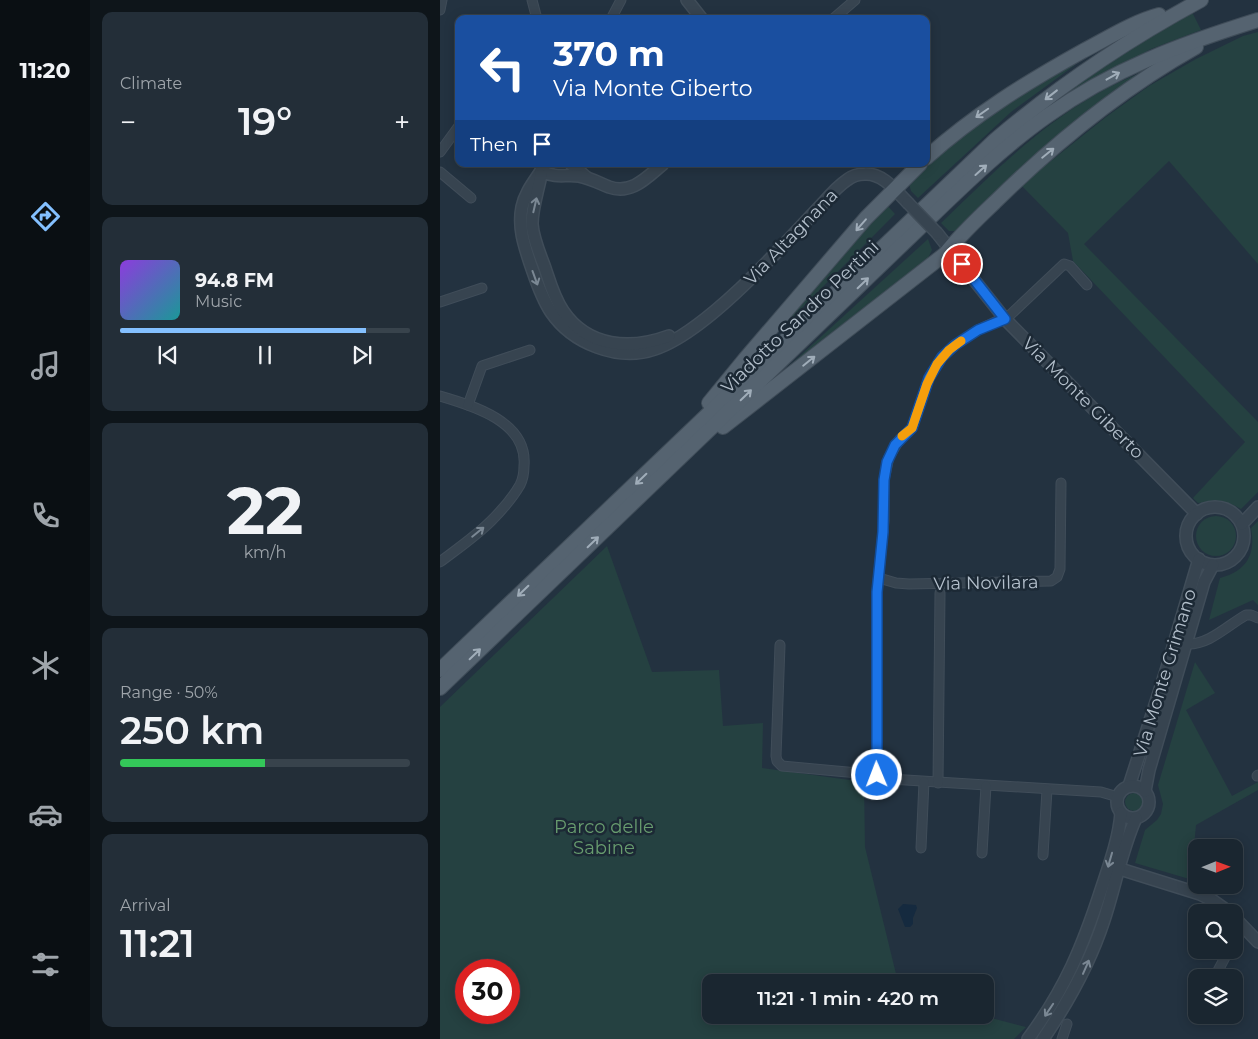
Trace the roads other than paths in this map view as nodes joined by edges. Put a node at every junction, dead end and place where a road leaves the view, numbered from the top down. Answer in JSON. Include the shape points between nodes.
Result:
{"nodes":[{"id":1,"x":442,"y":0,"type":"edge"},
{"id":2,"x":532,"y":0,"type":"edge"},
{"id":3,"x":621,"y":0,"type":"edge"},
{"id":4,"x":687,"y":0,"type":"edge"},
{"id":5,"x":855,"y":0,"type":"edge"},
{"id":6,"x":1201,"y":0,"type":"edge"},
{"id":7,"x":440,"y":10,"type":"edge"},
{"id":8,"x":1180,"y":11,"type":"junction"},
{"id":9,"x":536,"y":15,"type":"edge"},
{"id":10,"x":613,"y":15,"type":"edge"},
{"id":11,"x":699,"y":15,"type":"edge"},
{"id":12,"x":837,"y":15,"type":"edge"},
{"id":13,"x":1258,"y":20,"type":"edge"},
{"id":14,"x":1225,"y":30,"type":"junction"},
{"id":15,"x":455,"y":131,"type":"edge"},
{"id":16,"x":440,"y":152,"type":"edge"},
{"id":17,"x":930,"y":155,"type":"edge"},
{"id":18,"x":543,"y":167,"type":"edge"},
{"id":19,"x":574,"y":167,"type":"edge"},
{"id":20,"x":659,"y":167,"type":"edge"},
{"id":21,"x":917,"y":167,"type":"edge"},
{"id":22,"x":440,"y":172,"type":"edge"},
{"id":23,"x":587,"y":178,"type":"junction"},
{"id":24,"x":894,"y":189,"type":"junction"},
{"id":25,"x":471,"y":198,"type":"dead end"},
{"id":26,"x":527,"y":236,"type":"junction"},
{"id":27,"x":950,"y":248,"type":"junction"},
{"id":28,"x":1087,"y":285,"type":"dead end"},
{"id":29,"x":482,"y":288,"type":"dead end"},
{"id":30,"x":440,"y":302,"type":"edge"},
{"id":31,"x":1005,"y":319,"type":"junction"},
{"id":32,"x":693,"y":327,"type":"junction"},
{"id":33,"x":530,"y":350,"type":"dead end"},
{"id":34,"x":440,"y":396,"type":"edge"},
{"id":35,"x":468,"y":405,"type":"junction"},
{"id":36,"x":681,"y":449,"type":"junction"},
{"id":37,"x":1061,"y":483,"type":"dead end"},
{"id":38,"x":1258,"y":508,"type":"edge"},
{"id":39,"x":1197,"y":514,"type":"junction"},
{"id":40,"x":1242,"y":524,"type":"junction"},
{"id":41,"x":1198,"y":559,"type":"junction"},
{"id":42,"x":440,"y":562,"type":"edge"},
{"id":43,"x":1213,"y":565,"type":"junction"},
{"id":44,"x":879,"y":578,"type":"junction"},
{"id":45,"x":940,"y":593,"type":"dead end"},
{"id":46,"x":1258,"y":618,"type":"edge"},
{"id":47,"x":1187,"y":644,"type":"junction"},
{"id":48,"x":780,"y":645,"type":"dead end"},
{"id":49,"x":440,"y":670,"type":"edge"},
{"id":50,"x":440,"y":688,"type":"edge"},
{"id":51,"x":877,"y":775,"type":"junction"},
{"id":52,"x":924,"y":782,"type":"junction"},
{"id":53,"x":938,"y":783,"type":"junction"},
{"id":54,"x":986,"y":786,"type":"junction"},
{"id":55,"x":1129,"y":786,"type":"junction"},
{"id":56,"x":1047,"y":790,"type":"junction"},
{"id":57,"x":1145,"y":791,"type":"junction"},
{"id":58,"x":1118,"y":797,"type":"junction"},
{"id":59,"x":1121,"y":813,"type":"junction"},
{"id":60,"x":1136,"y":818,"type":"junction"},
{"id":61,"x":922,"y":848,"type":"dead end"},
{"id":62,"x":982,"y":853,"type":"dead end"},
{"id":63,"x":1043,"y":855,"type":"dead end"},
{"id":64,"x":1120,"y":870,"type":"junction"},
{"id":65,"x":1218,"y":904,"type":"edge"},
{"id":66,"x":1243,"y":926,"type":"edge"},
{"id":67,"x":1258,"y":942,"type":"edge"},
{"id":68,"x":1067,"y":1024,"type":"dead end"},
{"id":69,"x":1028,"y":1039,"type":"edge"},
{"id":70,"x":1043,"y":1039,"type":"edge"},
{"id":71,"x":1062,"y":1039,"type":"edge"}],
"edges":[{"from":1,"to":7,"type":"street"},
{"from":2,"to":9,"type":"street"},
{"from":3,"to":10,"type":"street"},
{"from":4,"to":11,"type":"street"},
{"from":5,"to":12,"type":"street"},
{"from":6,"to":8,"type":"main road"},
{"from":8,"to":17,"type":"main road","one_way":true,"via":[[1127,28],[1039,75],[967,123]]},
{"from":8,"to":36,"type":"main road","name":"Viadotto Sandro Pertini","one_way":true,"via":[[1089,66],[1012,125],[888,242]]},
{"from":13,"to":14,"type":"main road"},
{"from":27,"to":14,"type":"main road","one_way":true,"via":[[1029,168],[1083,124],[1172,62]]},
{"from":36,"to":14,"type":"main road","name":"Viadotto Sandro Pertini","one_way":true,"via":[[1024,134],[1063,106],[1127,69]]},
{"from":15,"to":16,"type":"street"},
{"from":18,"to":23,"type":"street","via":[[554,176]]},
{"from":18,"to":26,"type":"street","name":"Via Altagnana","via":[[524,201],[521,214]]},
{"from":19,"to":23,"type":"street"},
{"from":20,"to":23,"type":"street","via":[[625,190]]},
{"from":21,"to":24,"type":"main road"},
{"from":22,"to":25,"type":"street"},
{"from":24,"to":27,"type":"street","name":"Via Monte Giberto","bridge":true},
{"from":24,"to":32,"type":"street","name":"Via Altagnana","via":[[871,175],[858,175],[847,180],[749,280]]},
{"from":24,"to":36,"type":"main road","one_way":true,"via":[[745,358]]},
{"from":26,"to":32,"type":"street","name":"Via Altagnana","via":[[540,254],[554,295],[564,312],[594,337],[633,345]]},
{"from":26,"to":32,"type":"street","name":"Via Altagnana","one_way":true,"via":[[532,267],[545,302],[558,321],[582,340],[609,351],[640,352],[663,346]]},
{"from":27,"to":31,"type":"street","name":"Via Monte Giberto"},
{"from":36,"to":27,"type":"main road","one_way":true,"via":[[718,431]]},
{"from":28,"to":31,"type":"street","via":[[1070,266],[1064,264]]},
{"from":29,"to":30,"type":"street"},
{"from":31,"to":39,"type":"street","name":"Via Monte Giberto"},
{"from":31,"to":44,"type":"street","via":[[978,330],[942,357],[929,378],[912,428],[890,453],[885,475]]},
{"from":33,"to":35,"type":"street","via":[[482,366]]},
{"from":34,"to":35,"type":"street"},
{"from":42,"to":35,"type":"street","one_way":true,"via":[[492,520],[519,487],[523,477],[525,454],[517,436],[492,415]]},
{"from":36,"to":49,"type":"main road","name":"Viadotto Sandro Pertini","one_way":true},
{"from":50,"to":36,"type":"main road","name":"Viadotto Sandro Pertini","one_way":true},
{"from":37,"to":44,"type":"street","name":"Via Novilara","via":[[1060,569],[1054,580],[909,584]]},
{"from":38,"to":40,"type":"street"},
{"from":39,"to":40,"type":"street","via":[[1206,508],[1222,508],[1234,514]]},
{"from":39,"to":41,"type":"street","via":[[1190,521],[1186,535],[1189,548]]},
{"from":40,"to":43,"type":"street","via":[[1244,540],[1239,553],[1228,562]]},
{"from":41,"to":43,"type":"street"},
{"from":41,"to":55,"type":"street","name":"Via Monte Grimano"},
{"from":43,"to":47,"type":"street","name":"Via Monte Grimano","via":[[1205,579]]},
{"from":44,"to":51,"type":"street"},
{"from":45,"to":53,"type":"street"},
{"from":46,"to":47,"type":"street","via":[[1246,615],[1198,644]]},
{"from":47,"to":57,"type":"street","name":"Via Monte Grimano"},
{"from":48,"to":51,"type":"street","via":[[777,761],[786,767]]},
{"from":51,"to":52,"type":"street"},
{"from":52,"to":53,"type":"street"},
{"from":52,"to":61,"type":"street"},
{"from":53,"to":54,"type":"street"},
{"from":54,"to":56,"type":"street"},
{"from":54,"to":62,"type":"street"},
{"from":55,"to":57,"type":"street"},
{"from":55,"to":58,"type":"street"},
{"from":56,"to":58,"type":"street","via":[[1101,792]]},
{"from":56,"to":63,"type":"street"},
{"from":57,"to":60,"type":"street","via":[[1148,809]]},
{"from":58,"to":59,"type":"street"},
{"from":59,"to":60,"type":"street"},
{"from":59,"to":69,"type":"street","one_way":true,"via":[[1108,869],[1080,948],[1058,995]]},
{"from":60,"to":64,"type":"street"},
{"from":64,"to":65,"type":"street","via":[[1200,894]]},
{"from":70,"to":64,"type":"street","one_way":true,"via":[[1081,977],[1101,930]]},
{"from":66,"to":67,"type":"street"},
{"from":68,"to":71,"type":"street"}]}
